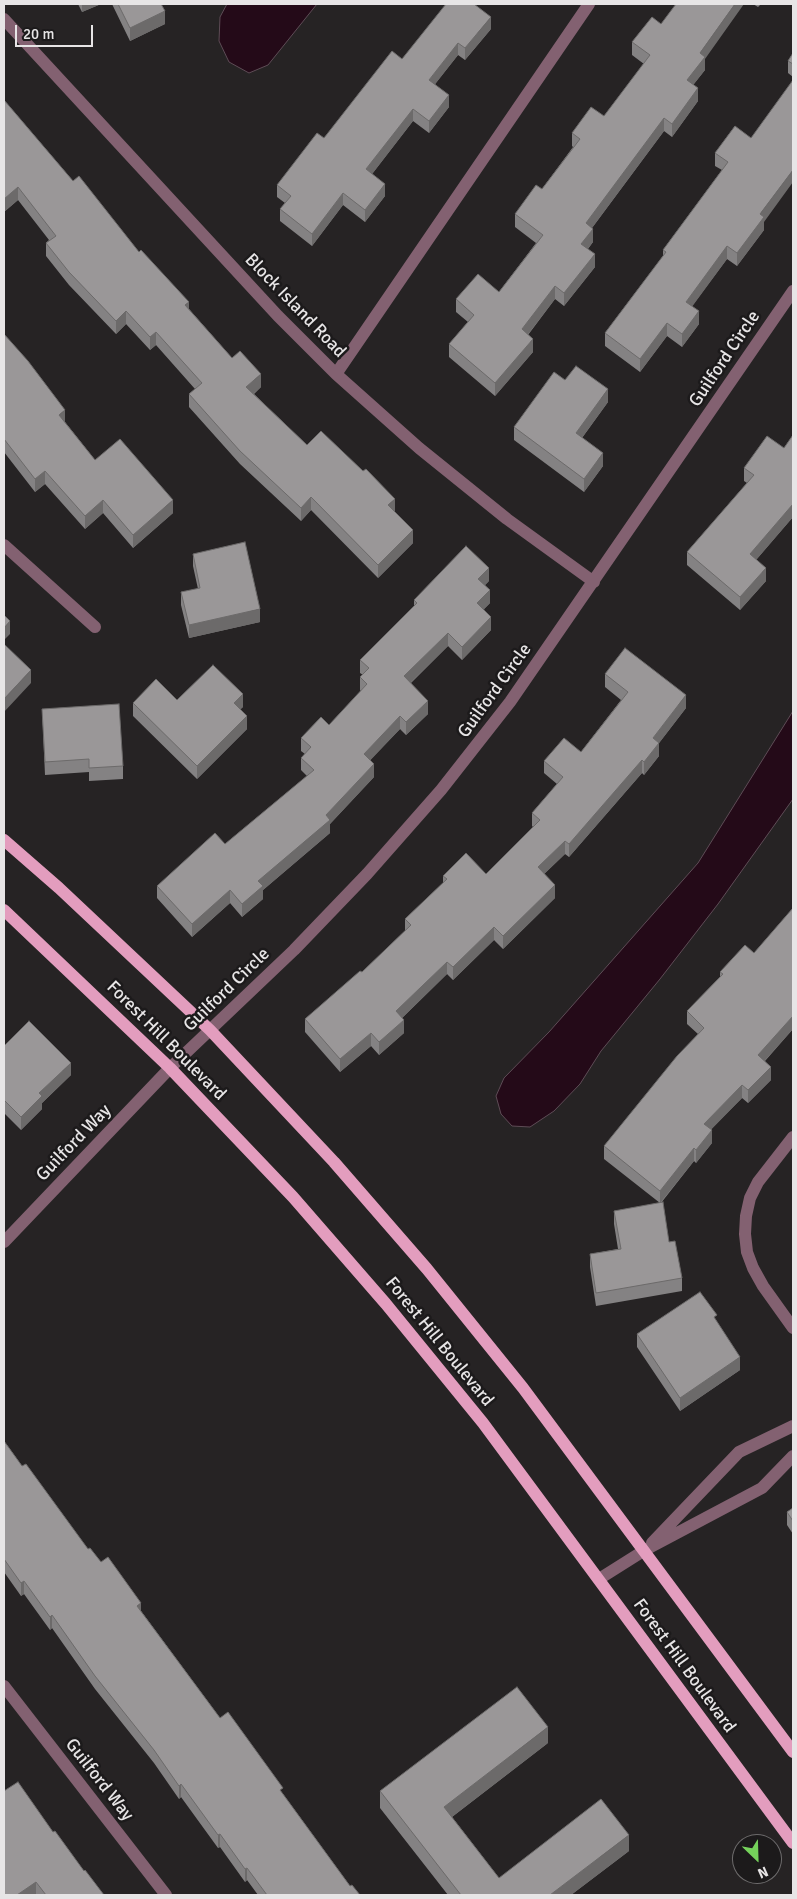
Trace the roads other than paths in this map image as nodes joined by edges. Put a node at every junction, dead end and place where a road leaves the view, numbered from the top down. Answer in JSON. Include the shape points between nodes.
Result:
{"nodes":[{"id":1,"x":589,"y":4,"type":"edge"},
{"id":2,"x":4,"y":19,"type":"edge"},
{"id":3,"x":793,"y":291,"type":"edge"},
{"id":4,"x":336,"y":374,"type":"junction"},
{"id":5,"x":4,"y":545,"type":"edge"},
{"id":6,"x":594,"y":582,"type":"junction"},
{"id":7,"x":95,"y":627,"type":"dead end"},
{"id":8,"x":4,"y":840,"type":"edge"},
{"id":9,"x":4,"y":910,"type":"edge"},
{"id":10,"x":210,"y":1030,"type":"junction"},
{"id":11,"x":170,"y":1068,"type":"junction"},
{"id":12,"x":793,"y":1137,"type":"edge"},
{"id":13,"x":5,"y":1238,"type":"edge"},
{"id":14,"x":793,"y":1328,"type":"edge"},
{"id":15,"x":793,"y":1426,"type":"edge"},
{"id":16,"x":793,"y":1456,"type":"edge"},
{"id":17,"x":645,"y":1550,"type":"junction"},
{"id":18,"x":599,"y":1579,"type":"junction"},
{"id":19,"x":4,"y":1686,"type":"edge"},
{"id":20,"x":793,"y":1752,"type":"edge"},
{"id":21,"x":793,"y":1843,"type":"edge"},
{"id":22,"x":166,"y":1895,"type":"edge"}],
"edges":[{"from":1,"to":4,"type":"street"},
{"from":2,"to":4,"type":"street","name":"Block Island Road","via":[[278,316]]},
{"from":3,"to":6,"type":"street","name":"Guilford Circle"},
{"from":4,"to":6,"type":"street","name":"Block Island Road","via":[[426,454],[507,519]]},
{"from":5,"to":7,"type":"street"},
{"from":6,"to":10,"type":"street","name":"Guilford Circle","via":[[510,702],[441,790],[294,950]]},
{"from":8,"to":10,"type":"main road","name":"Forest Hill Boulevard"},
{"from":9,"to":11,"type":"main road","name":"Forest Hill Boulevard"},
{"from":10,"to":11,"type":"street","name":"Guilford Circle"},
{"from":10,"to":17,"type":"main road","name":"Forest Hill Boulevard","via":[[334,1162],[427,1269],[523,1388]]},
{"from":11,"to":13,"type":"street","name":"Guilford Way"},
{"from":11,"to":18,"type":"main road","name":"Forest Hill Boulevard","via":[[293,1197],[386,1304],[482,1423]]},
{"from":12,"to":14,"type":"street","via":[[758,1182],[748,1207],[745,1234],[753,1268]]},
{"from":15,"to":17,"type":"street","via":[[739,1452]]},
{"from":16,"to":17,"type":"street","via":[[762,1488]]},
{"from":17,"to":18,"type":"street"},
{"from":17,"to":20,"type":"main road","name":"Forest Hill Boulevard"},
{"from":18,"to":21,"type":"main road","name":"Forest Hill Boulevard"},
{"from":19,"to":22,"type":"street","name":"Guilford Way"}]}
